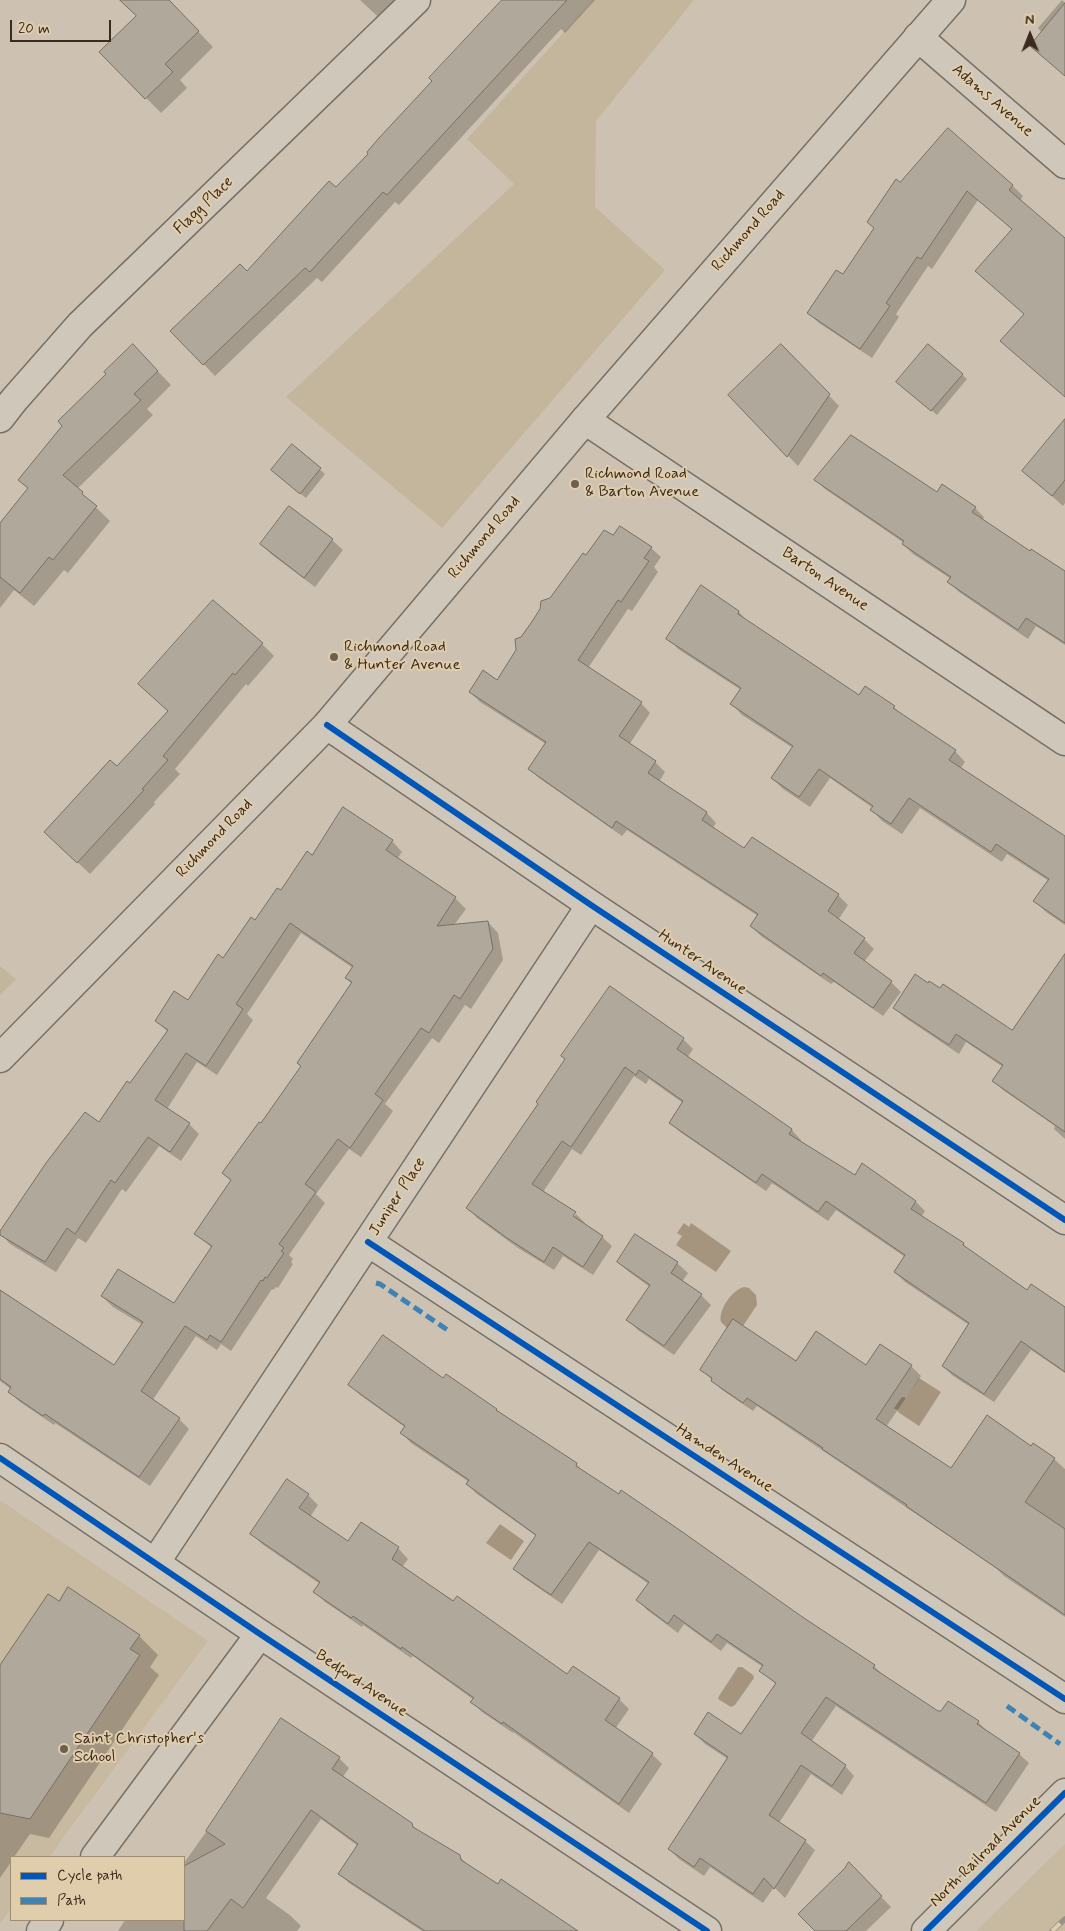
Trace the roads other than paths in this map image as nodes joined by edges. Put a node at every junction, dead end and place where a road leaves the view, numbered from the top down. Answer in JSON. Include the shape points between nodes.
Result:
{"nodes":[{"id":1,"x":416,"y":0,"type":"edge"},
{"id":2,"x":951,"y":0,"type":"edge"},
{"id":3,"x":918,"y":37,"type":"junction"},
{"id":4,"x":1065,"y":164,"type":"edge"},
{"id":5,"x":0,"y":418,"type":"edge"},
{"id":6,"x":586,"y":420,"type":"junction"},
{"id":7,"x":327,"y":725,"type":"junction"},
{"id":8,"x":1065,"y":741,"type":"edge"},
{"id":9,"x":590,"y":905,"type":"junction"},
{"id":10,"x":0,"y":1058,"type":"edge"},
{"id":11,"x":1065,"y":1220,"type":"edge"},
{"id":12,"x":368,"y":1242,"type":"junction"},
{"id":13,"x":0,"y":1458,"type":"edge"},
{"id":14,"x":155,"y":1563,"type":"junction"},
{"id":15,"x":260,"y":1634,"type":"junction"},
{"id":16,"x":1065,"y":1699,"type":"edge"},
{"id":17,"x":1065,"y":1793,"type":"edge"},
{"id":18,"x":96,"y":1856,"type":"edge"},
{"id":19,"x":707,"y":1931,"type":"edge"},
{"id":20,"x":926,"y":1931,"type":"edge"}],
"edges":[{"from":1,"to":5,"type":"street","name":"Flagg Place","via":[[80,326]]},
{"from":2,"to":3,"type":"street","name":"Richmond Road"},
{"from":3,"to":4,"type":"street","name":"Adams Avenue"},
{"from":3,"to":6,"type":"street","name":"Richmond Road"},
{"from":6,"to":7,"type":"street","name":"Richmond Road"},
{"from":6,"to":8,"type":"street","name":"Barton Avenue"},
{"from":7,"to":9,"type":"street","name":"Hunter Avenue"},
{"from":7,"to":10,"type":"street","name":"Richmond Road"},
{"from":9,"to":11,"type":"street","name":"Hunter Avenue"},
{"from":9,"to":12,"type":"street","name":"Juniper Place"},
{"from":12,"to":14,"type":"street","name":"Juniper Place"},
{"from":12,"to":16,"type":"street","name":"Hamden Avenue"},
{"from":13,"to":14,"type":"street","name":"Bedford Avenue"},
{"from":14,"to":15,"type":"street","name":"Bedford Avenue"},
{"from":15,"to":18,"type":"street"},
{"from":15,"to":19,"type":"street","name":"Bedford Avenue"},
{"from":17,"to":20,"type":"street","name":"North Railroad Avenue"}]}
